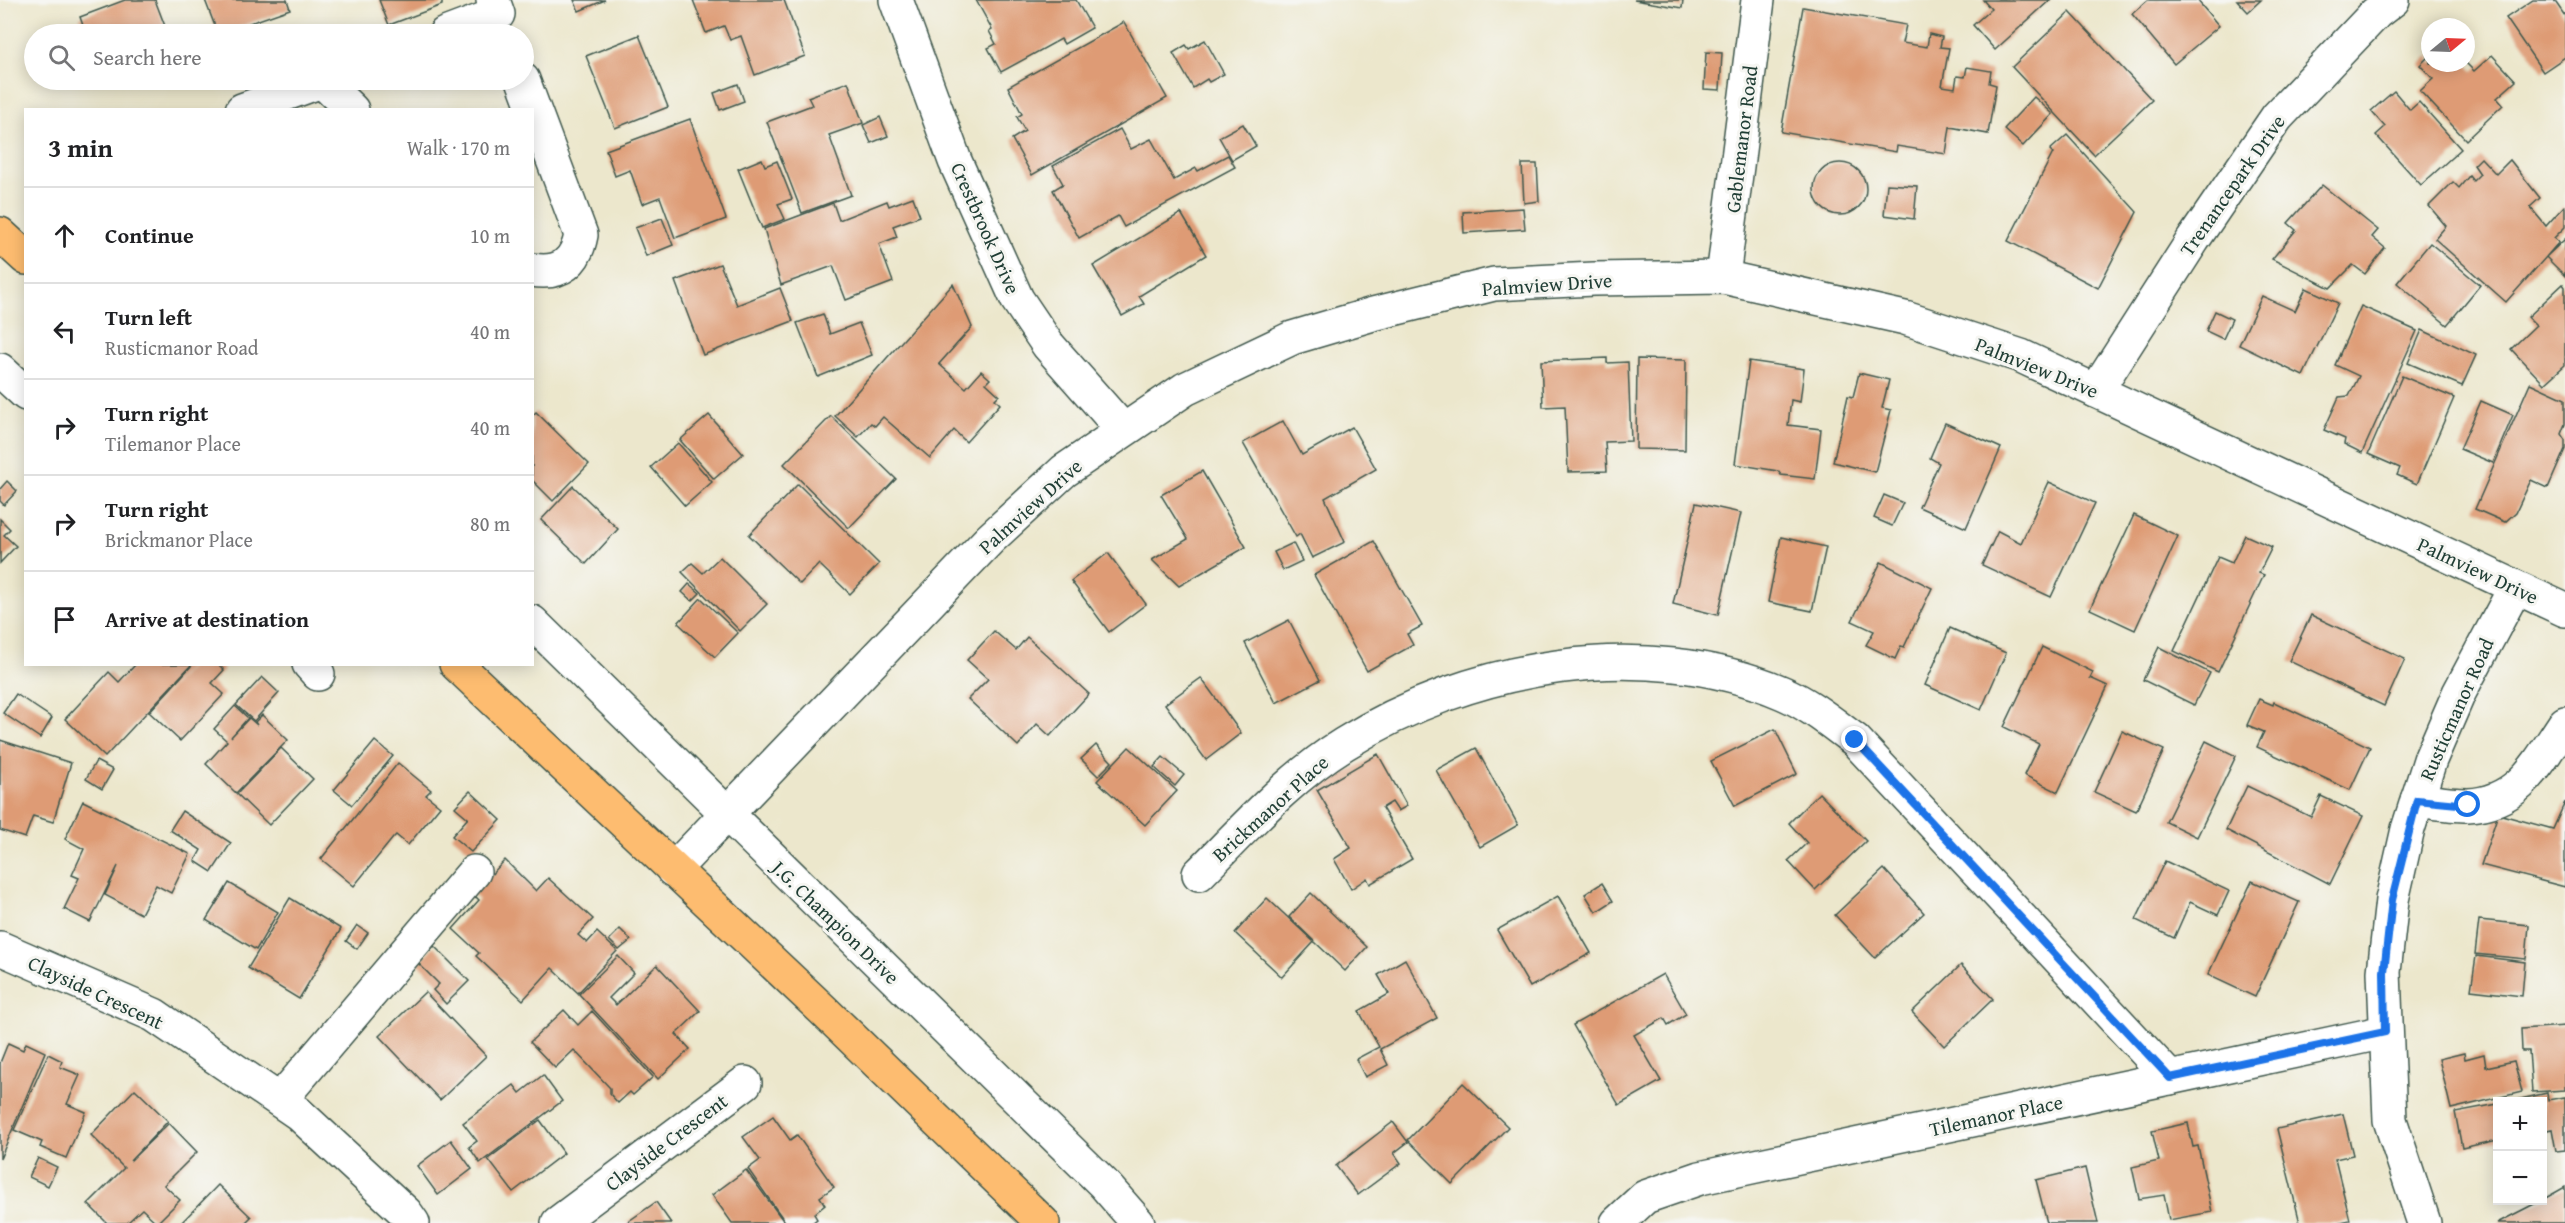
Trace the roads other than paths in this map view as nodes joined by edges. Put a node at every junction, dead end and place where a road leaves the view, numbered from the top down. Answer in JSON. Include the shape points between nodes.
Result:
{"nodes":[{"id":1,"x":896,"y":0,"type":"edge"},
{"id":2,"x":1758,"y":0,"type":"edge"},
{"id":3,"x":2393,"y":0,"type":"edge"},
{"id":4,"x":499,"y":16,"type":"edge"},
{"id":5,"x":475,"y":24,"type":"edge"},
{"id":6,"x":295,"y":90,"type":"edge"},
{"id":7,"x":332,"y":90,"type":"edge"},
{"id":8,"x":527,"y":90,"type":"edge"},
{"id":9,"x":247,"y":108,"type":"edge"},
{"id":10,"x":350,"y":108,"type":"edge"},
{"id":11,"x":533,"y":108,"type":"edge"},
{"id":12,"x":534,"y":109,"type":"edge"},
{"id":13,"x":0,"y":234,"type":"edge"},
{"id":14,"x":24,"y":256,"type":"edge"},
{"id":15,"x":534,"y":270,"type":"edge"},
{"id":16,"x":1723,"y":278,"type":"junction"},
{"id":17,"x":0,"y":370,"type":"edge"},
{"id":18,"x":2096,"y":391,"type":"junction"},
{"id":19,"x":24,"y":392,"type":"edge"},
{"id":20,"x":1123,"y":430,"type":"junction"},
{"id":21,"x":2515,"y":588,"type":"junction"},
{"id":22,"x":2565,"y":610,"type":"edge"},
{"id":23,"x":534,"y":624,"type":"edge"},
{"id":24,"x":458,"y":666,"type":"edge"},
{"id":25,"x":2565,"y":723,"type":"edge"},
{"id":26,"x":2417,"y":800,"type":"junction"},
{"id":27,"x":726,"y":814,"type":"junction"},
{"id":28,"x":673,"y":870,"type":"junction"},
{"id":29,"x":474,"y":872,"type":"dead end"},
{"id":30,"x":1200,"y":874,"type":"dead end"},
{"id":31,"x":0,"y":948,"type":"edge"},
{"id":32,"x":2385,"y":1032,"type":"junction"},
{"id":33,"x":2170,"y":1078,"type":"junction"},
{"id":34,"x":745,"y":1083,"type":"dead end"},
{"id":35,"x":280,"y":1100,"type":"junction"},
{"id":36,"x":413,"y":1223,"type":"edge"},
{"id":37,"x":558,"y":1223,"type":"edge"},
{"id":38,"x":1043,"y":1223,"type":"edge"},
{"id":39,"x":1138,"y":1223,"type":"edge"},
{"id":40,"x":1617,"y":1223,"type":"edge"},
{"id":41,"x":2424,"y":1223,"type":"edge"}],
"edges":[{"from":1,"to":20,"type":"street","name":"Crestbrook Drive","via":[[955,161],[1017,299],[1048,345]]},
{"from":2,"to":16,"type":"street","name":"Gablemanor Road"},
{"from":3,"to":18,"type":"street","name":"Trenancepark Drive","via":[[2277,117]]},
{"from":4,"to":5,"type":"street"},
{"from":6,"to":9,"type":"street"},
{"from":7,"to":10,"type":"street"},
{"from":8,"to":11,"type":"street"},
{"from":12,"to":15,"type":"street","via":[[581,235],[578,251],[568,264],[546,273]]},
{"from":13,"to":14,"type":"main road"},
{"from":16,"to":18,"type":"street","name":"Palmview Drive","via":[[1905,318],[2021,356]]},
{"from":16,"to":20,"type":"street","name":"Palmview Drive","via":[[1494,284],[1373,314],[1292,338],[1185,389]]},
{"from":17,"to":19,"type":"street"},
{"from":18,"to":21,"type":"street","name":"Palmview Drive"},
{"from":20,"to":27,"type":"street","name":"Palmview Drive","via":[[1064,471],[990,539]]},
{"from":21,"to":22,"type":"street","name":"Palmview Drive"},
{"from":21,"to":26,"type":"street","name":"Rusticmanor Road","via":[[2459,693]]},
{"from":23,"to":27,"type":"street","name":"J.G. Champion Drive"},
{"from":24,"to":28,"type":"main road"},
{"from":25,"to":26,"type":"street","via":[[2528,779],[2510,793],[2468,805]]},
{"from":26,"to":32,"type":"street","name":"Rusticmanor Road","via":[[2392,900],[2384,972]]},
{"from":27,"to":28,"type":"street","name":"Palmview Drive"},
{"from":27,"to":39,"type":"street","name":"J.G. Champion Drive","via":[[1102,1183]]},
{"from":28,"to":38,"type":"main road"},
{"from":29,"to":35,"type":"street"},
{"from":30,"to":33,"type":"street","name":"Brickmanor Place","via":[[1304,772],[1384,720],[1426,701],[1522,672],[1574,664],[1680,666],[1732,676],[1808,706],[1855,740]]},
{"from":31,"to":35,"type":"street","name":"Clayside Crescent","via":[[154,1016]]},
{"from":32,"to":33,"type":"street","name":"Tilemanor Place"},
{"from":32,"to":41,"type":"street","name":"Rusticmanor Road","via":[[2390,1120]]},
{"from":33,"to":40,"type":"street","name":"Tilemanor Place","via":[[1700,1178],[1645,1197]]},
{"from":34,"to":37,"type":"street","name":"Clayside Crescent"},
{"from":35,"to":36,"type":"street","name":"Clayside Crescent"}]}
